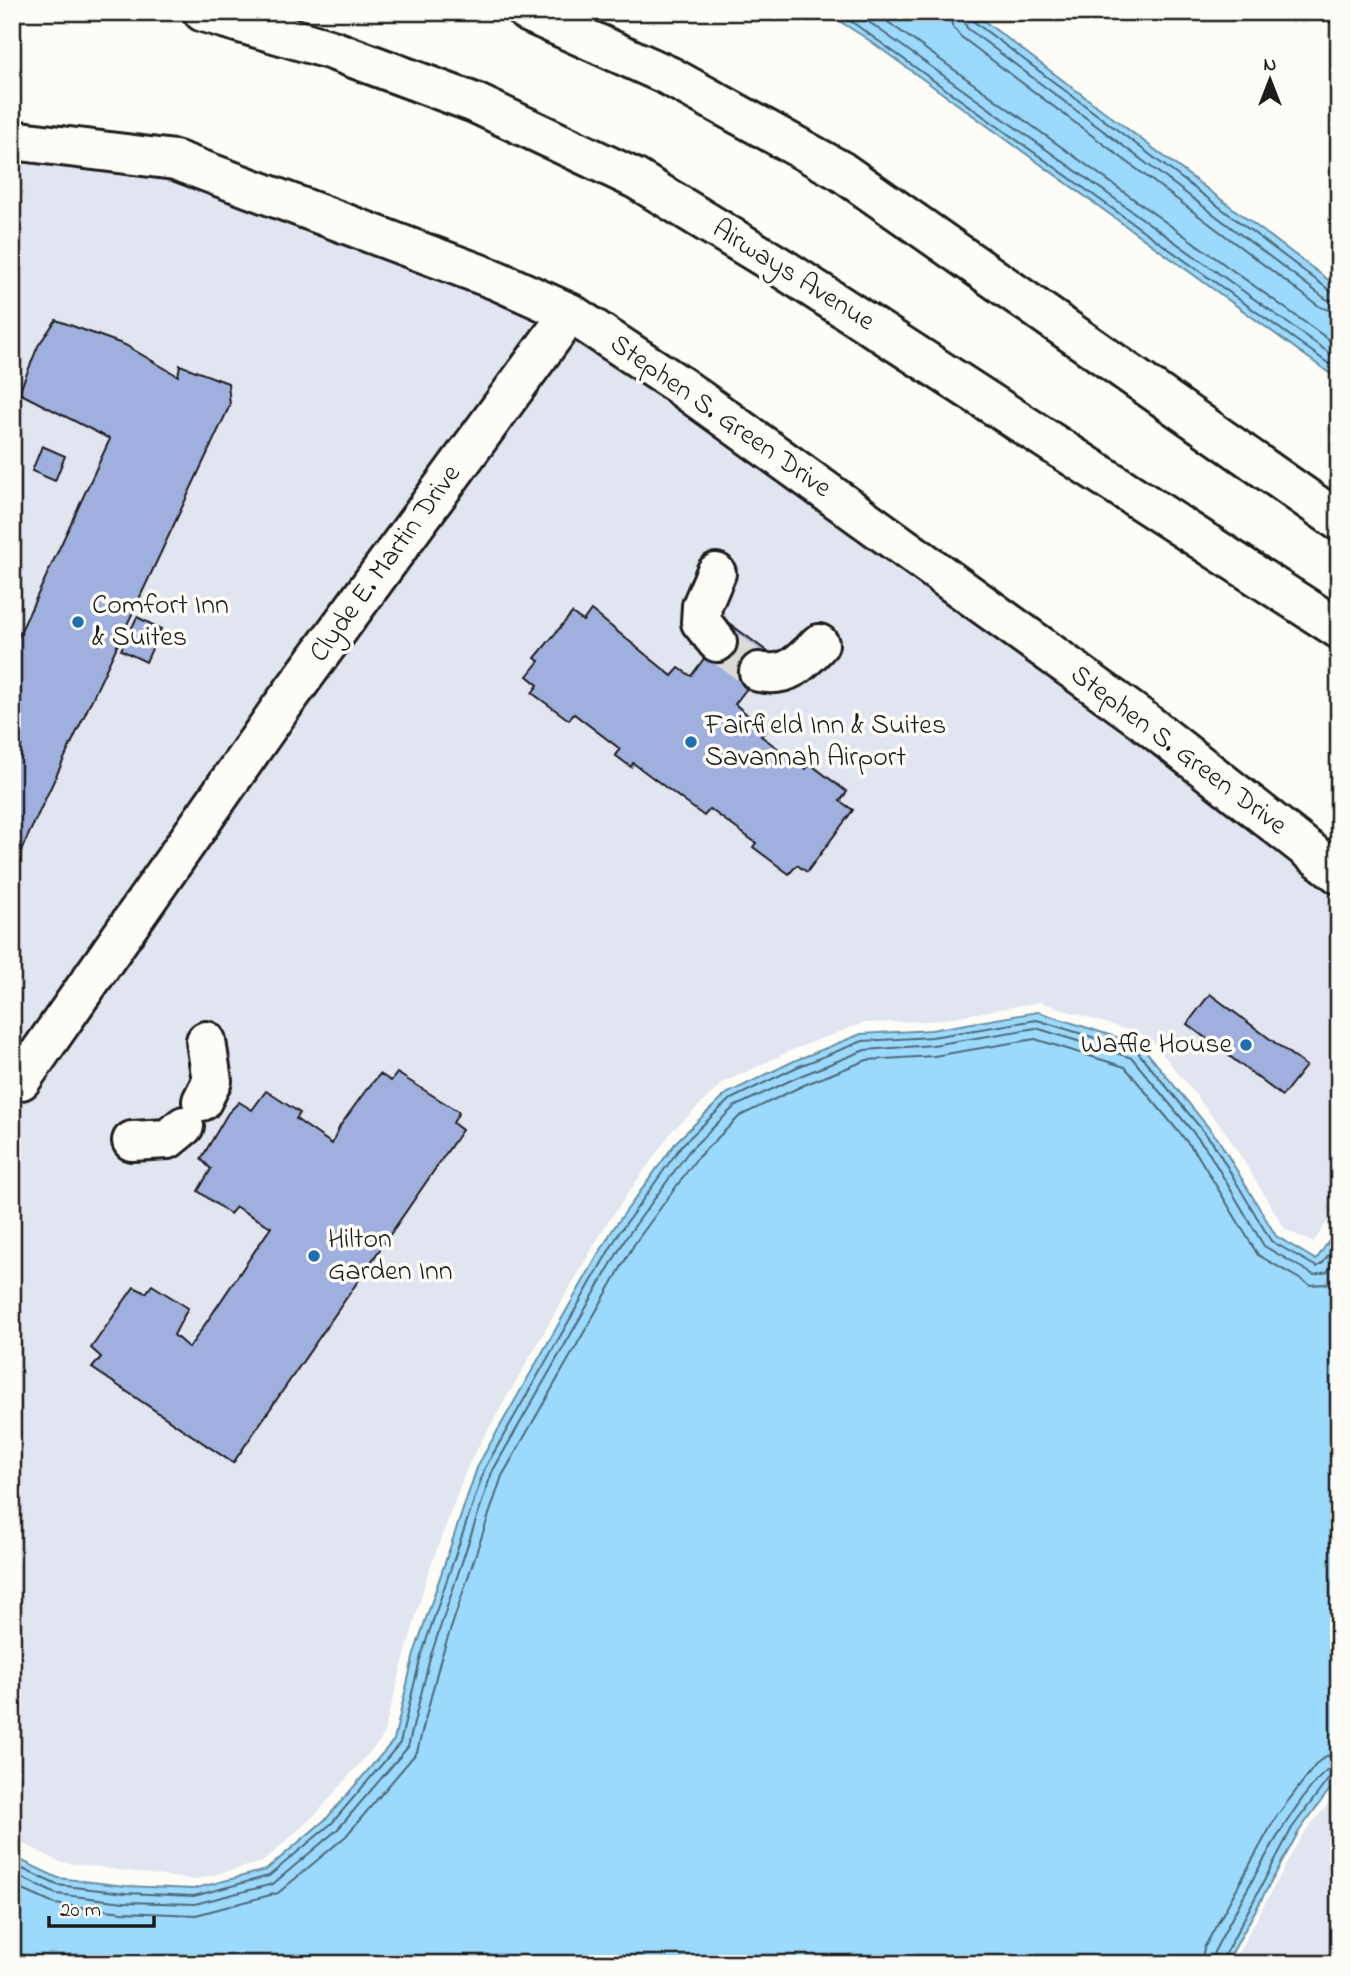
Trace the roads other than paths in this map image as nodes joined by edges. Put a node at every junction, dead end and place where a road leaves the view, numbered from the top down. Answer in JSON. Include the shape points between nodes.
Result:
{"nodes":[{"id":1,"x":203,"y":12,"type":"edge"},
{"id":2,"x":527,"y":12,"type":"edge"},
{"id":3,"x":12,"y":141,"type":"edge"},
{"id":4,"x":570,"y":313,"type":"junction"},
{"id":5,"x":1339,"y":521,"type":"edge"},
{"id":6,"x":716,"y":573,"type":"dead end"},
{"id":7,"x":1339,"y":629,"type":"edge"},
{"id":8,"x":717,"y":642,"type":"tunnel mouth"},
{"id":9,"x":819,"y":644,"type":"dead end"},
{"id":10,"x":759,"y":672,"type":"tunnel mouth"},
{"id":11,"x":1339,"y":874,"type":"edge"},
{"id":12,"x":206,"y":1041,"type":"dead end"},
{"id":13,"x":21,"y":1080,"type":"dead end"},
{"id":14,"x":132,"y":1141,"type":"dead end"}],
"edges":[{"from":1,"to":7,"type":"street","name":"Airways Avenue","via":[[332,50],[475,103],[636,179],[785,270]]},
{"from":2,"to":5,"type":"street","via":[[669,76],[841,171]]},
{"from":3,"to":4,"type":"street","name":"Stephen S. Green Drive","via":[[175,160],[496,280]]},
{"from":4,"to":11,"type":"street","name":"Stephen S. Green Drive","via":[[679,385],[1140,718]]},
{"from":4,"to":13,"type":"street","name":"Clyde E. Martin Drive"},
{"from":6,"to":8,"type":"street","via":[[702,606],[702,622]]},
{"from":9,"to":10,"type":"street","via":[[796,668],[772,675]]},
{"from":12,"to":14,"type":"street","via":[[212,1081],[193,1113],[168,1139]]}]}
